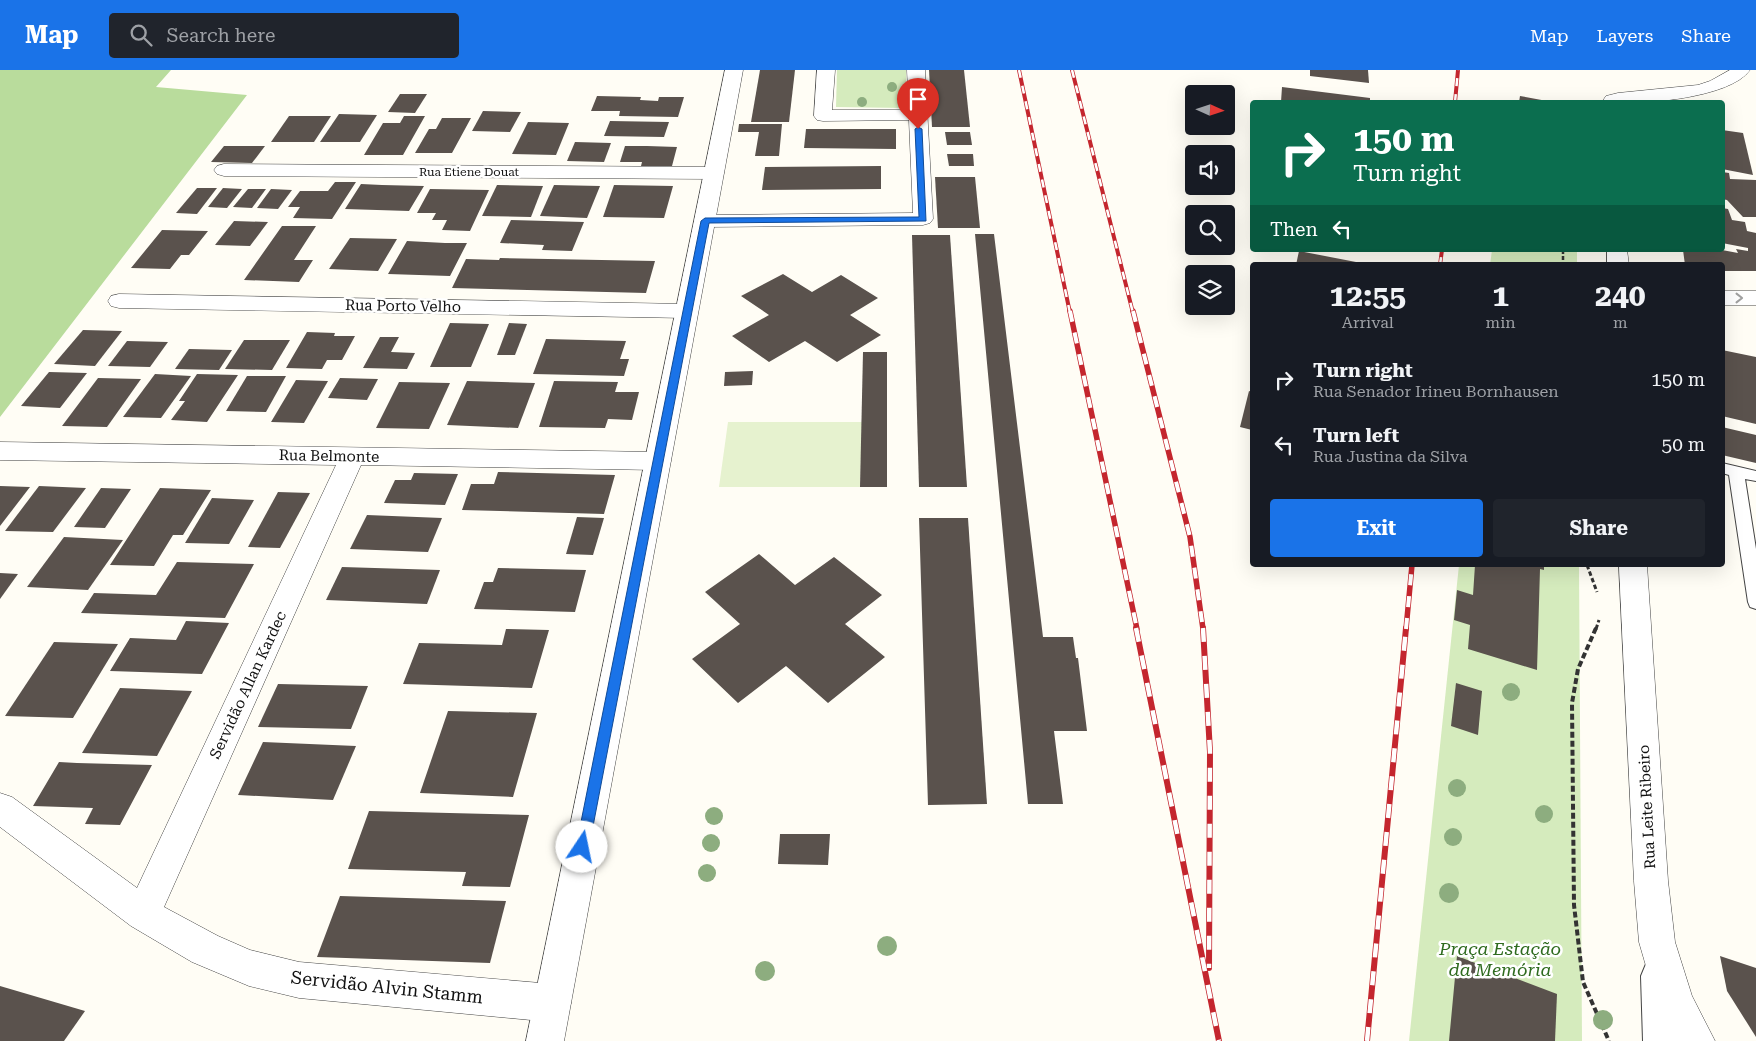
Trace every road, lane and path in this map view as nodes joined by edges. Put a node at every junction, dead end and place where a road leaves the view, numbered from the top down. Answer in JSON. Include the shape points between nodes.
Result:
{"nodes":[{"id":1,"x":734,"y":70,"type":"edge"},
{"id":2,"x":826,"y":70,"type":"edge"},
{"id":3,"x":916,"y":70,"type":"edge"},
{"id":4,"x":1742,"y":70,"type":"edge"},
{"id":5,"x":1619,"y":100,"type":"edge"},
{"id":6,"x":918,"y":116,"type":"junction"},
{"id":7,"x":224,"y":170,"type":"dead end"},
{"id":8,"x":714,"y":173,"type":"junction"},
{"id":9,"x":705,"y":221,"type":"junction"},
{"id":10,"x":1725,"y":298,"type":"edge"},
{"id":11,"x":1756,"y":298,"type":"edge"},
{"id":12,"x":119,"y":301,"type":"dead end"},
{"id":13,"x":687,"y":311,"type":"junction"},
{"id":14,"x":0,"y":451,"type":"edge"},
{"id":15,"x":352,"y":457,"type":"junction"},
{"id":16,"x":658,"y":461,"type":"junction"},
{"id":17,"x":1729,"y":470,"type":"edge"},
{"id":18,"x":1756,"y":476,"type":"edge"},
{"id":19,"x":1588,"y":567,"type":"edge"},
{"id":20,"x":1633,"y":567,"type":"edge"},
{"id":21,"x":1755,"y":591,"type":"edge"},
{"id":22,"x":1598,"y":600,"type":"dead end"},
{"id":23,"x":1599,"y":610,"type":"dead end"},
{"id":24,"x":0,"y":808,"type":"edge"},
{"id":25,"x":143,"y":914,"type":"junction"},
{"id":26,"x":1657,"y":942,"type":"junction"},
{"id":27,"x":552,"y":1003,"type":"junction"},
{"id":28,"x":545,"y":1041,"type":"edge"},
{"id":29,"x":1609,"y":1041,"type":"edge"},
{"id":30,"x":1660,"y":1041,"type":"edge"},
{"id":31,"x":1696,"y":1041,"type":"edge"}],
"edges":[{"from":1,"to":8,"type":"street"},
{"from":2,"to":6,"type":"street","via":[[823,116]]},
{"from":3,"to":6,"type":"street"},
{"from":4,"to":5,"type":"street","via":[[1717,85]]},
{"from":6,"to":9,"type":"street","via":[[923,219]]},
{"from":7,"to":8,"type":"street","name":"Rua Etiene Douat"},
{"from":8,"to":9,"type":"street"},
{"from":9,"to":13,"type":"street"},
{"from":10,"to":11,"type":"street","one_way":true},
{"from":12,"to":13,"type":"street","name":"Rua Porto Velho"},
{"from":13,"to":16,"type":"street"},
{"from":14,"to":15,"type":"street","name":"Rua Belmonte"},
{"from":15,"to":16,"type":"street","name":"Rua Belmonte"},
{"from":15,"to":25,"type":"street","name":"Servidão Allan Kardec"},
{"from":16,"to":27,"type":"street"},
{"from":17,"to":18,"type":"lane"},
{"from":17,"to":21,"type":"lane"},
{"from":19,"to":22,"type":"path"},
{"from":20,"to":26,"type":"street","name":"Rua Leite Ribeiro"},
{"from":23,"to":29,"type":"path","via":[[1600,619],[1592,642],[1578,669],[1572,703],[1574,905],[1582,982]]},
{"from":24,"to":25,"type":"street","name":"Servidão Alvin Stamm"},
{"from":25,"to":27,"type":"street","name":"Servidão Alvin Stamm","via":[[205,949],[249,968],[299,980]]},
{"from":26,"to":30,"type":"street"},
{"from":26,"to":31,"type":"street","name":"Rua Leite Ribeiro","via":[[1676,1004]]},
{"from":27,"to":28,"type":"street"}]}
